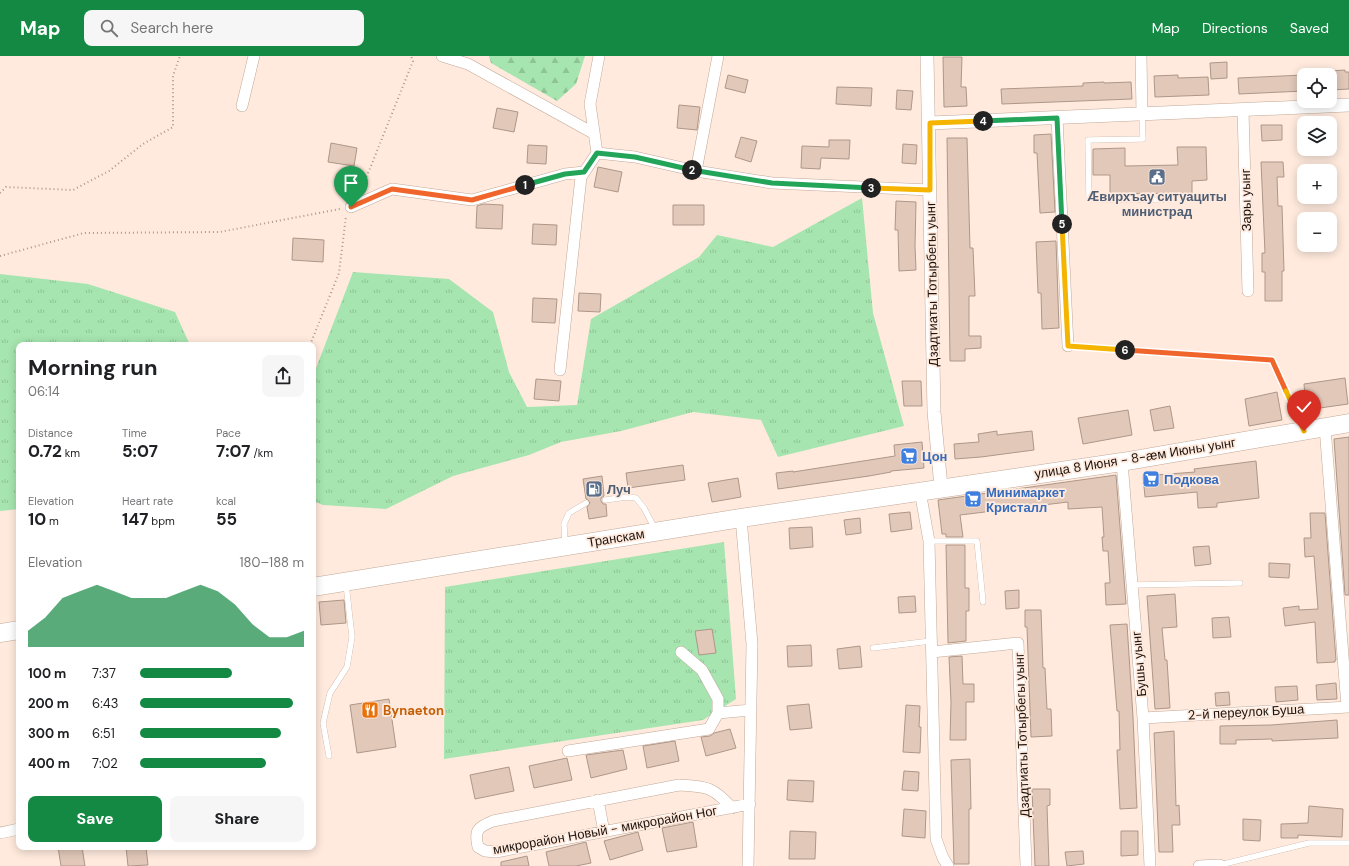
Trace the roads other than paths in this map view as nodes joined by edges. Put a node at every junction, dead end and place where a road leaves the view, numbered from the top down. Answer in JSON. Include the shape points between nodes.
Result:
{"nodes":[{"id":1,"x":254,"y":56,"type":"edge"},
{"id":2,"x":442,"y":56,"type":"edge"},
{"id":3,"x":599,"y":56,"type":"edge"},
{"id":4,"x":718,"y":56,"type":"edge"},
{"id":5,"x":928,"y":56,"type":"edge"},
{"id":6,"x":1141,"y":56,"type":"edge"},
{"id":7,"x":1349,"y":105,"type":"edge"},
{"id":8,"x":242,"y":106,"type":"dead end"},
{"id":9,"x":1243,"y":110,"type":"junction"},
{"id":10,"x":1142,"y":114,"type":"junction"},
{"id":11,"x":1057,"y":118,"type":"junction"},
{"id":12,"x":930,"y":123,"type":"junction"},
{"id":13,"x":593,"y":133,"type":"junction"},
{"id":14,"x":597,"y":153,"type":"junction"},
{"id":15,"x":696,"y":171,"type":"junction"},
{"id":16,"x":584,"y":172,"type":"junction"},
{"id":17,"x":930,"y":190,"type":"junction"},
{"id":18,"x":1162,"y":200,"type":"dead end"},
{"id":19,"x":351,"y":207,"type":"road end"},
{"id":20,"x":1248,"y":291,"type":"dead end"},
{"id":21,"x":1068,"y":346,"type":"road end"},
{"id":22,"x":560,"y":370,"type":"dead end"},
{"id":23,"x":1349,"y":423,"type":"edge"},
{"id":24,"x":1325,"y":427,"type":"junction"},
{"id":25,"x":1122,"y":462,"type":"junction"},
{"id":26,"x":941,"y":487,"type":"junction"},
{"id":27,"x":920,"y":491,"type":"junction"},
{"id":28,"x":605,"y":500,"type":"dead end"},
{"id":29,"x":586,"y":503,"type":"dead end"},
{"id":30,"x":741,"y":518,"type":"junction"},
{"id":31,"x":657,"y":532,"type":"junction"},
{"id":32,"x":930,"y":541,"type":"junction"},
{"id":33,"x":566,"y":546,"type":"junction"},
{"id":34,"x":346,"y":582,"type":"junction"},
{"id":35,"x":1240,"y":583,"type":"dead end"},
{"id":36,"x":1132,"y":585,"type":"junction"},
{"id":37,"x":316,"y":587,"type":"edge"},
{"id":38,"x":983,"y":602,"type":"dead end"},
{"id":39,"x":16,"y":630,"type":"edge"},
{"id":40,"x":0,"y":633,"type":"edge"},
{"id":41,"x":932,"y":641,"type":"junction"},
{"id":42,"x":873,"y":648,"type":"dead end"},
{"id":43,"x":681,"y":652,"type":"dead end"},
{"id":44,"x":932,"y":652,"type":"junction"},
{"id":45,"x":1348,"y":707,"type":"edge"},
{"id":46,"x":751,"y":710,"type":"junction"},
{"id":47,"x":718,"y":713,"type":"junction"},
{"id":48,"x":1143,"y":718,"type":"junction"},
{"id":49,"x":568,"y":750,"type":"dead end"},
{"id":50,"x":329,"y":756,"type":"dead end"},
{"id":51,"x":598,"y":800,"type":"junction"},
{"id":52,"x":750,"y":804,"type":"junction"},
{"id":53,"x":732,"y":808,"type":"junction"},
{"id":54,"x":16,"y":830,"type":"edge"},
{"id":55,"x":604,"y":832,"type":"junction"},
{"id":56,"x":0,"y":833,"type":"edge"},
{"id":57,"x":1349,"y":843,"type":"edge"},
{"id":58,"x":1220,"y":865,"type":"edge"},
{"id":59,"x":748,"y":866,"type":"edge"},
{"id":60,"x":948,"y":866,"type":"edge"},
{"id":61,"x":1026,"y":866,"type":"edge"},
{"id":62,"x":1150,"y":866,"type":"edge"},
{"id":63,"x":1198,"y":866,"type":"edge"}],
"edges":[{"from":1,"to":8,"type":"street"},
{"from":2,"to":13,"type":"street","via":[[468,64]]},
{"from":3,"to":13,"type":"street","via":[[590,104]]},
{"from":4,"to":15,"type":"street"},
{"from":5,"to":12,"type":"street","name":"Дзадтиаты Тотырбегы уынг"},
{"from":6,"to":10,"type":"street"},
{"from":7,"to":9,"type":"street"},
{"from":9,"to":10,"type":"street"},
{"from":9,"to":20,"type":"street","name":"Зары уынг"},
{"from":10,"to":11,"type":"street"},
{"from":10,"to":18,"type":"lane","via":[[1143,139],[1088,140],[1090,199]]},
{"from":11,"to":12,"type":"street"},
{"from":11,"to":21,"type":"street"},
{"from":12,"to":17,"type":"street","name":"Дзадтиаты Тотырбегы уынг"},
{"from":13,"to":14,"type":"street"},
{"from":14,"to":15,"type":"street","via":[[635,157]]},
{"from":14,"to":16,"type":"street"},
{"from":15,"to":17,"type":"street","via":[[772,183]]},
{"from":16,"to":19,"type":"street","via":[[565,174],[472,200],[392,189]]},
{"from":16,"to":22,"type":"street","via":[[581,177]]},
{"from":17,"to":26,"type":"street","name":"Дзадтиаты Тотырбегы уынг","via":[[934,412]]},
{"from":23,"to":24,"type":"highway","name":"улица 8 Июня - 8-ӕм Июны уынг"},
{"from":24,"to":25,"type":"highway","name":"улица 8 Июня - 8-ӕм Июны уынг"},
{"from":24,"to":45,"type":"street"},
{"from":25,"to":26,"type":"highway","name":"улица 8 Июня - 8-ӕм Июны уынг"},
{"from":25,"to":36,"type":"street","name":"Бушы уынг"},
{"from":26,"to":27,"type":"highway","name":"улица 8 Июня - 8-ӕм Июны уынг"},
{"from":27,"to":30,"type":"highway","name":"Транскам"},
{"from":27,"to":32,"type":"street"},
{"from":28,"to":31,"type":"lane","via":[[636,498]]},
{"from":29,"to":33,"type":"lane","via":[[570,513],[564,524]]},
{"from":30,"to":31,"type":"highway","name":"Транскам"},
{"from":30,"to":46,"type":"street","via":[[752,644]]},
{"from":31,"to":33,"type":"highway","name":"Транскам"},
{"from":32,"to":38,"type":"lane","via":[[977,541]]},
{"from":32,"to":41,"type":"street"},
{"from":33,"to":34,"type":"highway","name":"Транскам"},
{"from":34,"to":37,"type":"highway","name":"Транскам"},
{"from":34,"to":50,"type":"lane","via":[[352,637],[347,667],[330,693],[323,723]]},
{"from":35,"to":36,"type":"lane"},
{"from":36,"to":48,"type":"street","name":"Бушы уынг"},
{"from":39,"to":40,"type":"highway"},
{"from":41,"to":42,"type":"lane"},
{"from":41,"to":44,"type":"street"},
{"from":43,"to":47,"type":"street","via":[[702,670],[718,699]]},
{"from":44,"to":60,"type":"street","via":[[936,839]]},
{"from":44,"to":61,"type":"street","name":"Дзадтиаты Тотырбегы уынг","via":[[1018,643]]},
{"from":45,"to":48,"type":"street","name":"2-й переулок Буша"},
{"from":46,"to":47,"type":"street"},
{"from":46,"to":52,"type":"street"},
{"from":47,"to":49,"type":"street","via":[[709,729]]},
{"from":48,"to":62,"type":"street","name":"Бушы уынг"},
{"from":51,"to":53,"type":"street","name":"микрорайон Новый - микрорайон Ног","via":[[679,785],[709,788],[720,794]]},
{"from":51,"to":55,"type":"street"},
{"from":51,"to":55,"type":"street","name":"микрорайон Новый - микрорайон Ног","via":[[493,822],[477,831],[476,840],[478,847],[496,852]]},
{"from":52,"to":53,"type":"street"},
{"from":52,"to":59,"type":"street"},
{"from":53,"to":55,"type":"street","name":"микрорайон Новый - микрорайон Ног"},
{"from":54,"to":56,"type":"street"},
{"from":57,"to":58,"type":"lane","via":[[1309,843]]},
{"from":58,"to":63,"type":"street"}]}
